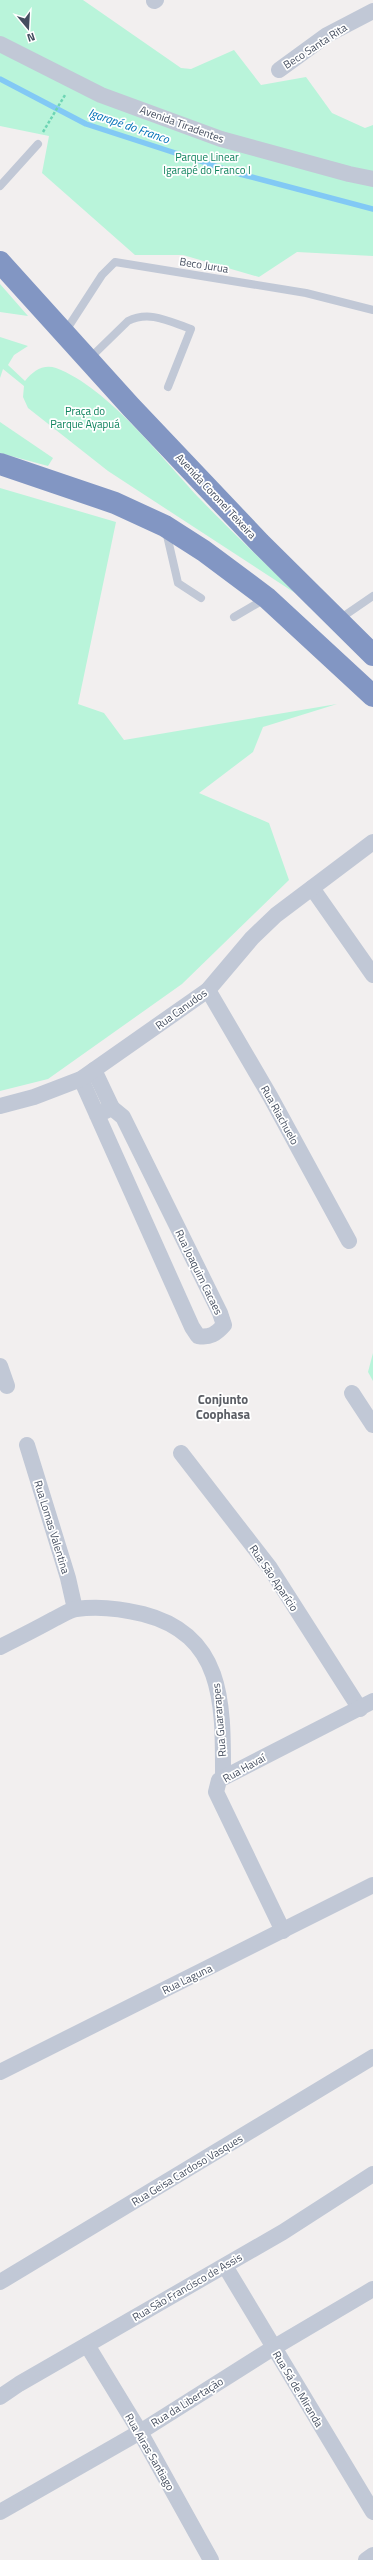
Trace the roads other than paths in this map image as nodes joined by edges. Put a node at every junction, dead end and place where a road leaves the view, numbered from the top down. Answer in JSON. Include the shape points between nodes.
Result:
{"nodes":[{"id":1,"x":373,"y":11,"type":"edge"},
{"id":2,"x":0,"y":44,"type":"edge"},
{"id":3,"x":279,"y":70,"type":"dead end"},
{"id":4,"x":38,"y":144,"type":"dead end"},
{"id":5,"x":373,"y":167,"type":"edge"},
{"id":6,"x":349,"y":174,"type":"junction"},
{"id":7,"x":373,"y":179,"type":"edge"},
{"id":8,"x":0,"y":186,"type":"edge"},
{"id":9,"x":0,"y":262,"type":"edge"},
{"id":10,"x":373,"y":310,"type":"edge"},
{"id":11,"x":65,"y":332,"type":"junction"},
{"id":12,"x":89,"y":360,"type":"junction"},
{"id":13,"x":168,"y":387,"type":"dead end"},
{"id":14,"x":0,"y":464,"type":"edge"},
{"id":15,"x":165,"y":526,"type":"junction"},
{"id":16,"x":373,"y":596,"type":"edge"},
{"id":17,"x":201,"y":598,"type":"dead end"},
{"id":18,"x":267,"y":598,"type":"junction"},
{"id":19,"x":234,"y":617,"type":"dead end"},
{"id":20,"x":338,"y":621,"type":"junction"},
{"id":21,"x":373,"y":655,"type":"edge"},
{"id":22,"x":373,"y":696,"type":"edge"},
{"id":23,"x":373,"y":842,"type":"edge"},
{"id":24,"x":312,"y":888,"type":"junction"},
{"id":25,"x":373,"y":975,"type":"edge"},
{"id":26,"x":208,"y":990,"type":"junction"},
{"id":27,"x":88,"y":1074,"type":"junction"},
{"id":28,"x":0,"y":1106,"type":"edge"},
{"id":29,"x":104,"y":1111,"type":"junction"},
{"id":30,"x":349,"y":1241,"type":"dead end"},
{"id":31,"x":0,"y":1366,"type":"edge"},
{"id":32,"x":7,"y":1386,"type":"dead end"},
{"id":33,"x":352,"y":1393,"type":"dead end"},
{"id":34,"x":373,"y":1424,"type":"edge"},
{"id":35,"x":27,"y":1445,"type":"dead end"},
{"id":36,"x":181,"y":1453,"type":"dead end"},
{"id":37,"x":75,"y":1609,"type":"junction"},
{"id":38,"x":0,"y":1647,"type":"edge"},
{"id":39,"x":366,"y":1705,"type":"edge"},
{"id":40,"x":223,"y":1776,"type":"junction"},
{"id":41,"x":373,"y":1885,"type":"edge"},
{"id":42,"x":283,"y":1931,"type":"junction"},
{"id":43,"x":373,"y":2057,"type":"edge"},
{"id":44,"x":0,"y":2072,"type":"edge"},
{"id":45,"x":373,"y":2174,"type":"edge"},
{"id":46,"x":224,"y":2266,"type":"junction"},
{"id":47,"x":0,"y":2282,"type":"edge"},
{"id":48,"x":373,"y":2289,"type":"edge"},
{"id":49,"x":87,"y":2344,"type":"junction"},
{"id":50,"x":273,"y":2348,"type":"junction"},
{"id":51,"x":0,"y":2397,"type":"edge"},
{"id":52,"x":140,"y":2432,"type":"junction"},
{"id":53,"x":0,"y":2512,"type":"edge"},
{"id":54,"x":373,"y":2512,"type":"edge"},
{"id":55,"x":373,"y":2555,"type":"edge"},
{"id":56,"x":211,"y":2560,"type":"edge"},
{"id":57,"x":366,"y":2560,"type":"edge"}],
"edges":[{"from":1,"to":3,"type":"street","name":"Beco Santa Rita","via":[[327,35]]},
{"from":2,"to":6,"type":"street","name":"Avenida Tiradentes","via":[[101,95],[220,139]]},
{"from":4,"to":8,"type":"lane"},
{"from":5,"to":6,"type":"street"},
{"from":6,"to":7,"type":"street","name":"Avenida Tiradentes"},
{"from":9,"to":11,"type":"highway","name":"Avenida Coronel Teixeira"},
{"from":10,"to":11,"type":"lane","name":"Beco Jurua","via":[[306,293],[115,262],[102,275]]},
{"from":11,"to":12,"type":"highway","name":"Avenida Coronel Teixeira"},
{"from":12,"to":13,"type":"lane","via":[[128,321],[152,315],[191,329]]},
{"from":12,"to":20,"type":"highway","name":"Avenida Coronel Teixeira","via":[[260,543]]},
{"from":14,"to":15,"type":"highway","via":[[108,501]]},
{"from":15,"to":17,"type":"lane","via":[[178,583]]},
{"from":15,"to":18,"type":"highway","via":[[204,551]]},
{"from":16,"to":20,"type":"lane"},
{"from":18,"to":19,"type":"lane"},
{"from":18,"to":22,"type":"highway"},
{"from":20,"to":21,"type":"highway","name":"Avenida Coronel Teixeira"},
{"from":23,"to":24,"type":"street","name":"Rua Canudos"},
{"from":24,"to":25,"type":"street"},
{"from":24,"to":26,"type":"street","name":"Rua Canudos","via":[[276,915],[252,938]]},
{"from":26,"to":27,"type":"street","name":"Rua Canudos"},
{"from":26,"to":30,"type":"street","name":"Rua Riachuelo","via":[[270,1096]]},
{"from":27,"to":28,"type":"street","name":"Rua Canudos","via":[[34,1097]]},
{"from":27,"to":29,"type":"street","name":"Rua Joaquim Cacaes"},
{"from":29,"to":29,"type":"street","name":"Rua Joaquim Cacaes","via":[[181,1307],[198,1336],[208,1338],[218,1333],[224,1325],[220,1313],[123,1117],[118,1110]]},
{"from":31,"to":32,"type":"street"},
{"from":33,"to":34,"type":"street"},
{"from":35,"to":37,"type":"street","name":"Rua Lomas Valentina"},
{"from":36,"to":39,"type":"street","name":"Rua São Aparício","via":[[270,1568]]},
{"from":37,"to":38,"type":"street","name":"Rua Guararapes"},
{"from":37,"to":40,"type":"street","name":"Rua Guararapes","via":[[126,1610],[163,1619],[191,1638],[204,1653],[216,1680],[223,1742]]},
{"from":39,"to":40,"type":"street","name":"Rua Havaí"},
{"from":40,"to":42,"type":"street","name":"Rua Havaí","via":[[219,1780],[216,1792]]},
{"from":41,"to":42,"type":"street","name":"Rua Laguna"},
{"from":42,"to":44,"type":"street","name":"Rua Laguna"},
{"from":43,"to":47,"type":"street","name":"Rua Geisa Cardoso Vasques"},
{"from":45,"to":46,"type":"street","name":"Rua São Francisco de Assis","via":[[283,2232]]},
{"from":46,"to":49,"type":"street","name":"Rua São Francisco de Assis"},
{"from":46,"to":50,"type":"street","name":"Rua Sá de Miranda"},
{"from":48,"to":50,"type":"street","name":"Rua da Libertação"},
{"from":49,"to":51,"type":"street","name":"Rua São Francisco de Assis"},
{"from":49,"to":52,"type":"street","name":"Rua Airas Santiago"},
{"from":50,"to":52,"type":"street","name":"Rua da Libertação"},
{"from":50,"to":54,"type":"street","name":"Rua Sá de Miranda"},
{"from":52,"to":53,"type":"street","name":"Rua da Libertação"},
{"from":52,"to":56,"type":"street","name":"Rua Airas Santiago"},
{"from":55,"to":57,"type":"street"}]}
